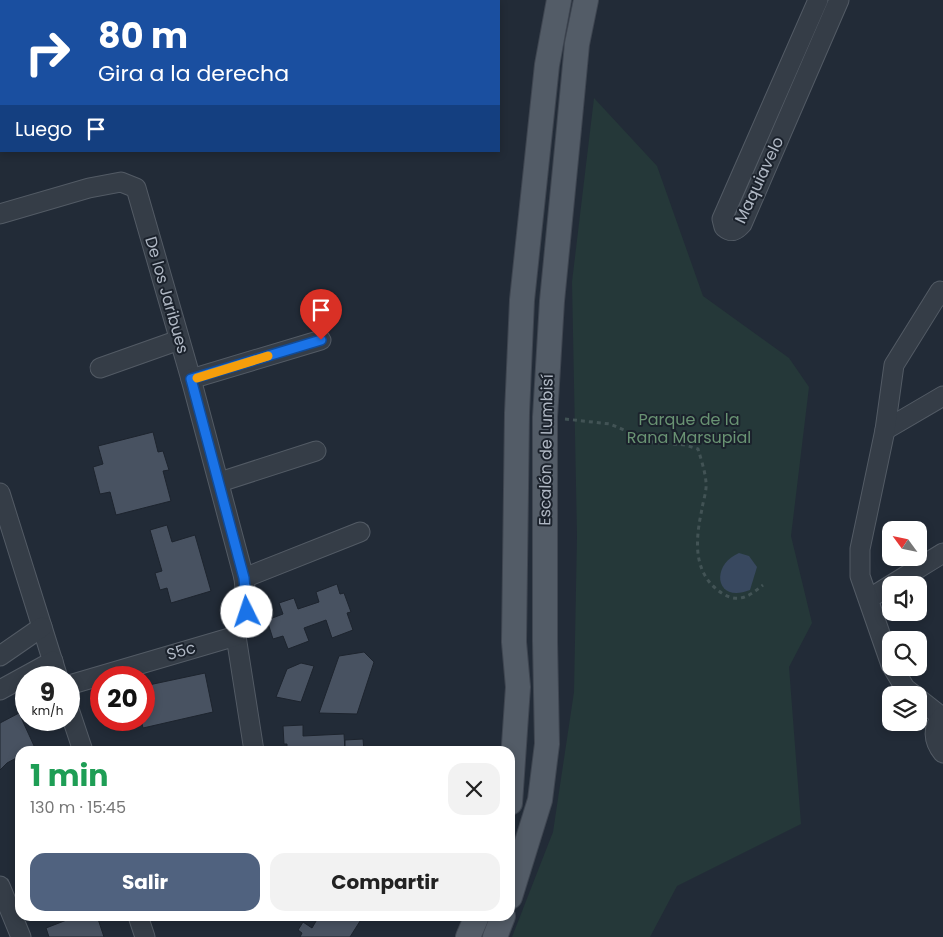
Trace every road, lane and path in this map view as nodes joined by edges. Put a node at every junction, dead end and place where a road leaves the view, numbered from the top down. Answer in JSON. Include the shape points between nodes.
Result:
{"nodes":[{"id":1,"x":559,"y":0,"type":"edge"},
{"id":2,"x":586,"y":0,"type":"edge"},
{"id":3,"x":818,"y":0,"type":"edge"},
{"id":4,"x":839,"y":0,"type":"edge"},
{"id":5,"x":0,"y":214,"type":"edge"},
{"id":6,"x":943,"y":296,"type":"edge"},
{"id":7,"x":179,"y":340,"type":"junction"},
{"id":8,"x":321,"y":340,"type":"dead end"},
{"id":9,"x":100,"y":368,"type":"dead end"},
{"id":10,"x":191,"y":379,"type":"junction"},
{"id":11,"x":943,"y":396,"type":"edge"},
{"id":12,"x":545,"y":417,"type":"junction"},
{"id":13,"x":885,"y":430,"type":"junction"},
{"id":14,"x":316,"y":452,"type":"dead end"},
{"id":15,"x":220,"y":482,"type":"junction"},
{"id":16,"x":0,"y":493,"type":"edge"},
{"id":17,"x":360,"y":532,"type":"dead end"},
{"id":18,"x":943,"y":552,"type":"edge"},
{"id":19,"x":244,"y":578,"type":"junction"},
{"id":20,"x":762,"y":585,"type":"dead end"},
{"id":21,"x":870,"y":598,"type":"junction"},
{"id":22,"x":42,"y":627,"type":"junction"},
{"id":23,"x":882,"y":635,"type":"edge"},
{"id":24,"x":236,"y":636,"type":"junction"},
{"id":25,"x":0,"y":656,"type":"edge"},
{"id":26,"x":55,"y":666,"type":"edge"},
{"id":27,"x":80,"y":682,"type":"edge"},
{"id":28,"x":15,"y":684,"type":"edge"},
{"id":29,"x":0,"y":690,"type":"edge"},
{"id":30,"x":927,"y":705,"type":"edge"},
{"id":31,"x":942,"y":716,"type":"edge"},
{"id":32,"x":76,"y":731,"type":"edge"},
{"id":33,"x":81,"y":746,"type":"edge"},
{"id":34,"x":253,"y":746,"type":"edge"},
{"id":35,"x":514,"y":746,"type":"edge"},
{"id":36,"x":943,"y":753,"type":"edge"},
{"id":37,"x":515,"y":881,"type":"edge"},
{"id":38,"x":0,"y":886,"type":"edge"},
{"id":39,"x":140,"y":921,"type":"edge"},
{"id":40,"x":475,"y":921,"type":"edge"},
{"id":41,"x":501,"y":921,"type":"edge"},
{"id":42,"x":21,"y":937,"type":"edge"},
{"id":43,"x":145,"y":937,"type":"edge"},
{"id":44,"x":468,"y":937,"type":"edge"},
{"id":45,"x":495,"y":937,"type":"edge"}],
"edges":[{"from":1,"to":35,"type":"main road","name":"Escalón de Lumbisí","via":[[547,65],[522,300],[514,642],[518,687]]},
{"from":2,"to":12,"type":"main road","name":"Escalón de Lumbisí","via":[[577,44],[552,301]]},
{"from":3,"to":4,"type":"street","name":"Maquiavelo","via":[[722,219],[724,228],[729,231],[742,224]]},
{"from":5,"to":7,"type":"street","name":"De los Jaribues","via":[[89,188],[121,182],[136,188]]},
{"from":6,"to":13,"type":"street","via":[[940,292],[894,365]]},
{"from":7,"to":9,"type":"street"},
{"from":7,"to":10,"type":"street","name":"De los Jaribues"},
{"from":8,"to":10,"type":"street"},
{"from":10,"to":15,"type":"street","name":"De los Jaribues"},
{"from":11,"to":13,"type":"street"},
{"from":12,"to":20,"type":"path","via":[[610,424],[652,442],[698,448],[706,483],[696,556],[719,592],[732,598],[751,596]]},
{"from":12,"to":37,"type":"main road","name":"Escalón de Lumbisí","via":[[547,744],[540,800]]},
{"from":13,"to":21,"type":"street","via":[[860,550],[860,576]]},
{"from":14,"to":15,"type":"street"},
{"from":15,"to":19,"type":"street","name":"De los Jaribues"},
{"from":16,"to":22,"type":"street"},
{"from":17,"to":19,"type":"street"},
{"from":18,"to":21,"type":"street"},
{"from":19,"to":24,"type":"street","name":"De los Jaribues","via":[[247,612]]},
{"from":21,"to":23,"type":"street"},
{"from":22,"to":25,"type":"street"},
{"from":22,"to":26,"type":"street"},
{"from":24,"to":27,"type":"street","name":"S5c"},
{"from":24,"to":34,"type":"street"},
{"from":28,"to":29,"type":"street"},
{"from":30,"to":31,"type":"street"},
{"from":31,"to":36,"type":"street","via":[[935,731],[935,740]]},
{"from":32,"to":33,"type":"street"},
{"from":38,"to":42,"type":"street"},
{"from":39,"to":43,"type":"street"},
{"from":40,"to":44,"type":"main road"},
{"from":41,"to":45,"type":"main road"}]}
